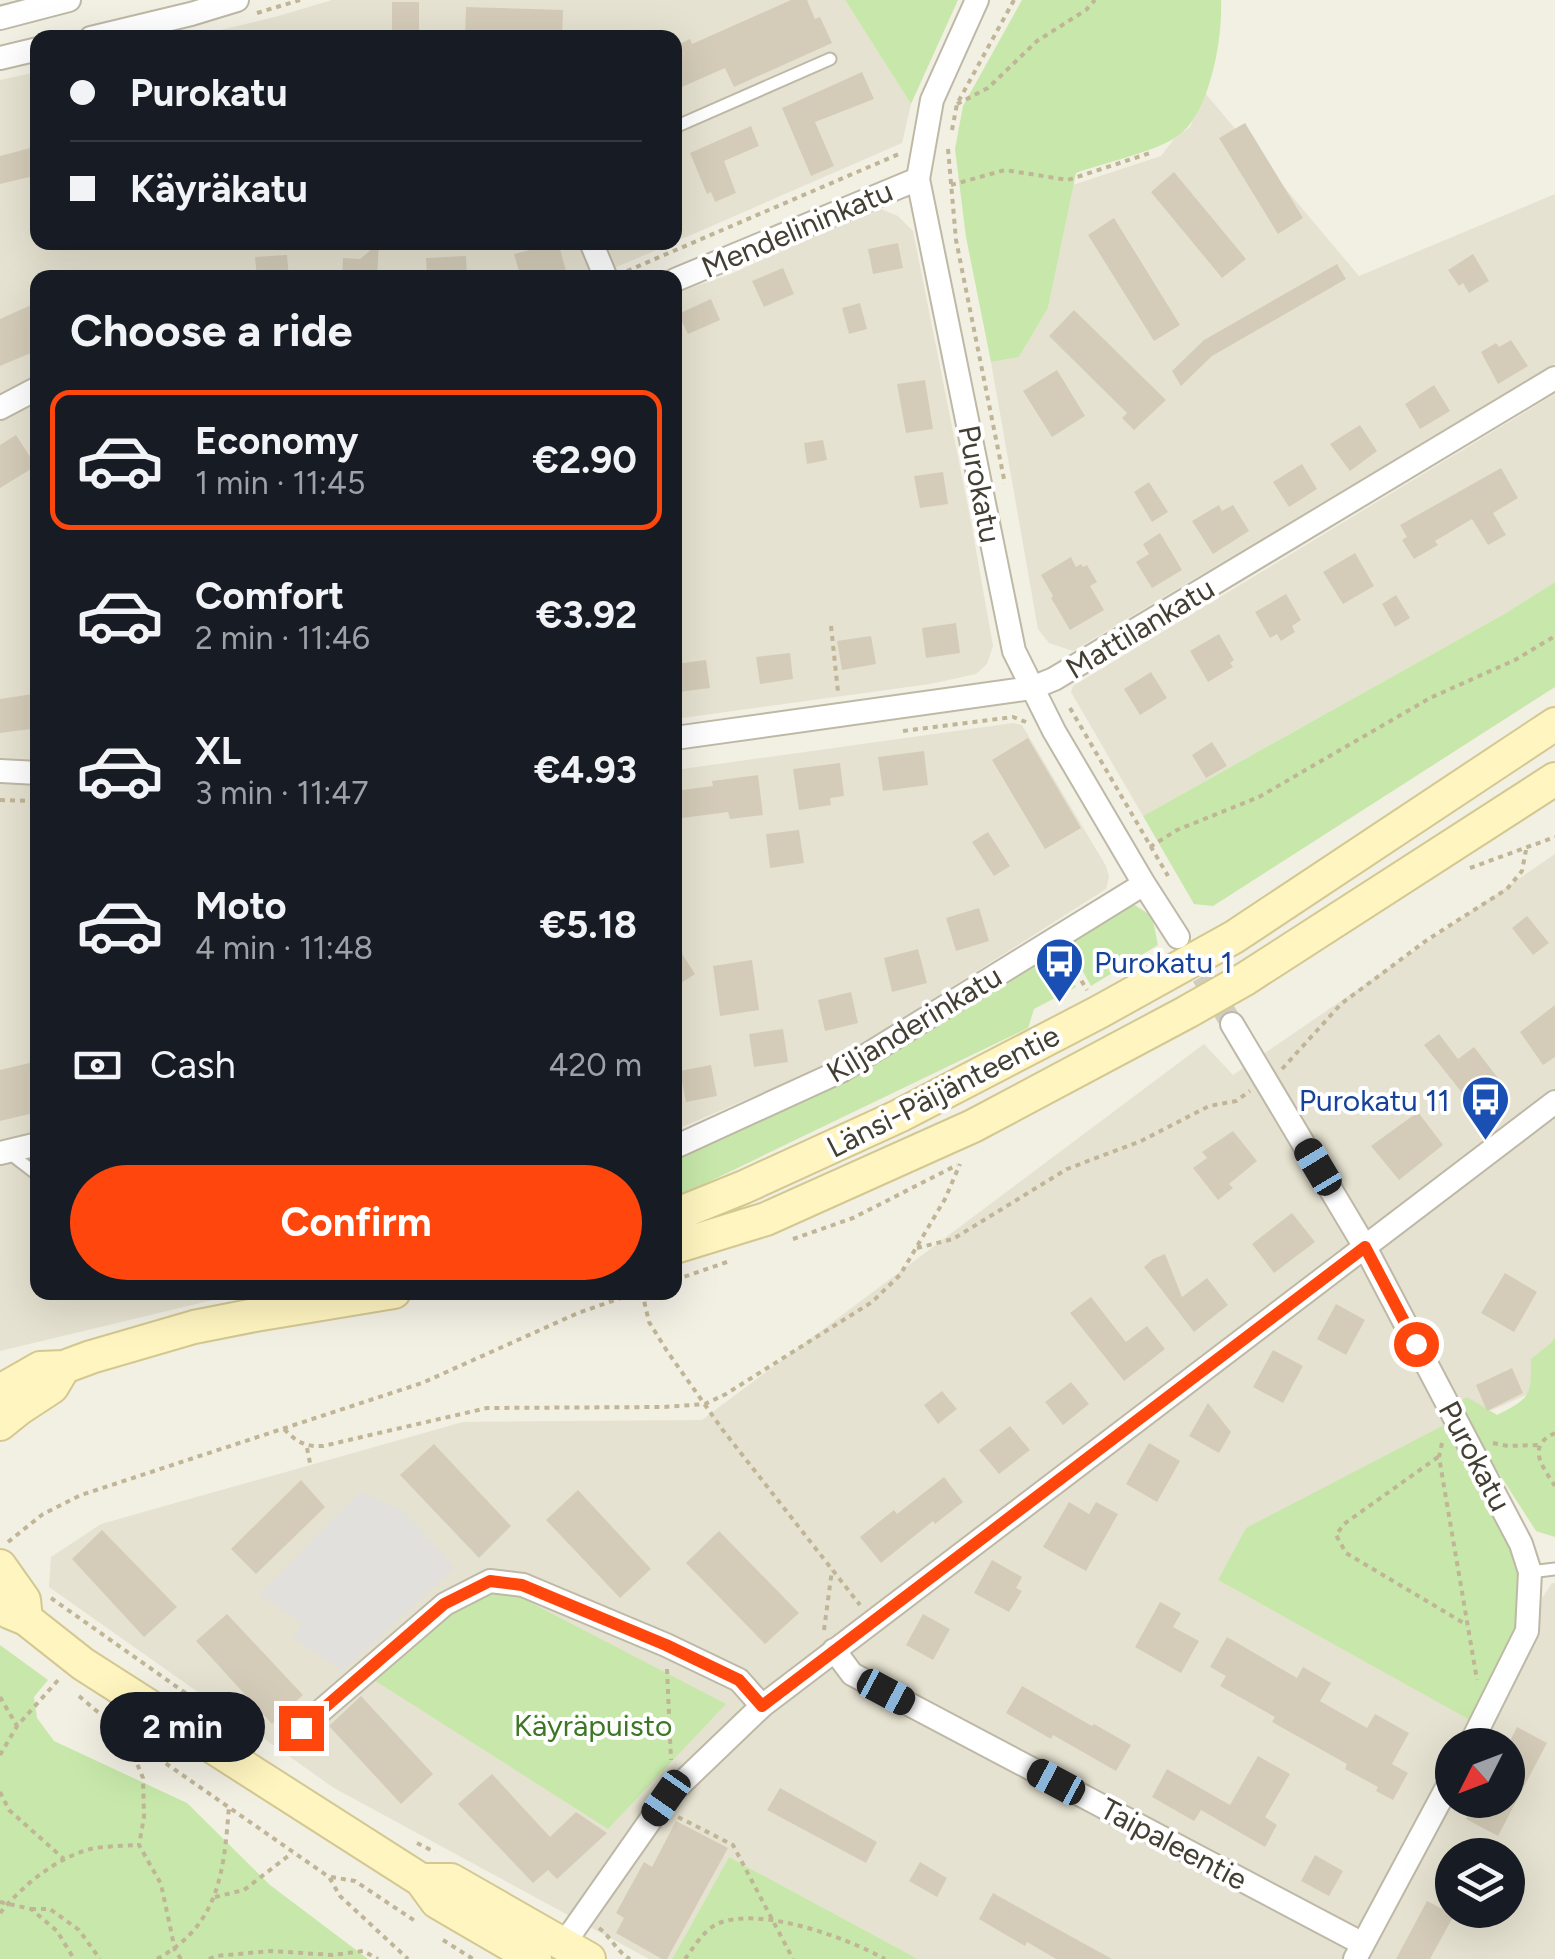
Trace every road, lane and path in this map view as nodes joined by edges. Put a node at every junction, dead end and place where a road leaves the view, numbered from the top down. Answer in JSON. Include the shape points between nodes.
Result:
{"nodes":[{"id":1,"x":68,"y":0,"type":"edge"},
{"id":2,"x":237,"y":0,"type":"edge"},
{"id":3,"x":977,"y":0,"type":"edge"},
{"id":4,"x":1014,"y":0,"type":"edge"},
{"id":5,"x":1095,"y":0,"type":"edge"},
{"id":6,"x":0,"y":18,"type":"edge"},
{"id":7,"x":125,"y":30,"type":"edge"},
{"id":8,"x":30,"y":52,"type":"edge"},
{"id":9,"x":0,"y":58,"type":"edge"},
{"id":10,"x":830,"y":59,"type":"dead end"},
{"id":11,"x":957,"y":104,"type":"junction"},
{"id":12,"x":682,"y":124,"type":"edge"},
{"id":13,"x":951,"y":134,"type":"dead end"},
{"id":14,"x":922,"y":148,"type":"junction"},
{"id":15,"x":1153,"y":152,"type":"dead end"},
{"id":16,"x":918,"y":179,"type":"junction"},
{"id":17,"x":951,"y":185,"type":"junction"},
{"id":18,"x":682,"y":247,"type":"edge"},
{"id":19,"x":675,"y":250,"type":"edge"},
{"id":20,"x":628,"y":270,"type":"edge"},
{"id":21,"x":682,"y":277,"type":"edge"},
{"id":22,"x":1555,"y":378,"type":"edge"},
{"id":23,"x":30,"y":392,"type":"edge"},
{"id":24,"x":0,"y":408,"type":"edge"},
{"id":25,"x":1005,"y":485,"type":"dead end"},
{"id":26,"x":831,"y":626,"type":"dead end"},
{"id":27,"x":1555,"y":636,"type":"edge"},
{"id":28,"x":1043,"y":684,"type":"junction"},
{"id":29,"x":840,"y":702,"type":"dead end"},
{"id":30,"x":1072,"y":711,"type":"junction"},
{"id":31,"x":1046,"y":718,"type":"junction"},
{"id":32,"x":1555,"y":724,"type":"edge"},
{"id":33,"x":904,"y":730,"type":"dead end"},
{"id":34,"x":682,"y":737,"type":"edge"},
{"id":35,"x":0,"y":771,"type":"edge"},
{"id":36,"x":30,"y":772,"type":"edge"},
{"id":37,"x":1555,"y":779,"type":"edge"},
{"id":38,"x":0,"y":800,"type":"edge"},
{"id":39,"x":30,"y":801,"type":"edge"},
{"id":40,"x":1150,"y":846,"type":"junction"},
{"id":41,"x":1526,"y":850,"type":"dead end"},
{"id":42,"x":1170,"y":879,"type":"dead end"},
{"id":43,"x":1144,"y":884,"type":"junction"},
{"id":44,"x":1178,"y":937,"type":"tunnel mouth"},
{"id":45,"x":1057,"y":938,"type":"junction"},
{"id":46,"x":1087,"y":990,"type":"dead end"},
{"id":47,"x":1232,"y":1024,"type":"tunnel mouth"},
{"id":48,"x":1266,"y":1080,"type":"junction"},
{"id":49,"x":1555,"y":1102,"type":"edge"},
{"id":50,"x":682,"y":1144,"type":"edge"},
{"id":51,"x":30,"y":1146,"type":"edge"},
{"id":52,"x":4,"y":1152,"type":"edge"},
{"id":53,"x":960,"y":1164,"type":"dead end"},
{"id":54,"x":30,"y":1169,"type":"edge"},
{"id":55,"x":682,"y":1211,"type":"edge"},
{"id":56,"x":682,"y":1245,"type":"edge"},
{"id":57,"x":1365,"y":1247,"type":"junction"},
{"id":58,"x":916,"y":1248,"type":"junction"},
{"id":59,"x":346,"y":1300,"type":"edge"},
{"id":60,"x":617,"y":1300,"type":"edge"},
{"id":61,"x":642,"y":1300,"type":"edge"},
{"id":62,"x":64,"y":1367,"type":"junction"},
{"id":63,"x":0,"y":1391,"type":"edge"},
{"id":64,"x":705,"y":1404,"type":"junction"},
{"id":65,"x":1450,"y":1409,"type":"junction"},
{"id":66,"x":0,"y":1424,"type":"edge"},
{"id":67,"x":284,"y":1429,"type":"junction"},
{"id":68,"x":1555,"y":1432,"type":"edge"},
{"id":69,"x":1466,"y":1438,"type":"junction"},
{"id":70,"x":1538,"y":1444,"type":"junction"},
{"id":71,"x":307,"y":1446,"type":"junction"},
{"id":72,"x":1439,"y":1456,"type":"junction"},
{"id":73,"x":310,"y":1463,"type":"dead end"},
{"id":74,"x":1555,"y":1486,"type":"edge"},
{"id":75,"x":0,"y":1548,"type":"edge"},
{"id":76,"x":10,"y":1551,"type":"edge"},
{"id":77,"x":832,"y":1569,"type":"junction"},
{"id":78,"x":1555,"y":1569,"type":"edge"},
{"id":79,"x":1530,"y":1572,"type":"junction"},
{"id":80,"x":25,"y":1606,"type":"edge"},
{"id":81,"x":872,"y":1621,"type":"junction"},
{"id":82,"x":1467,"y":1626,"type":"junction"},
{"id":83,"x":829,"y":1642,"type":"junction"},
{"id":84,"x":666,"y":1645,"type":"junction"},
{"id":85,"x":0,"y":1697,"type":"edge"},
{"id":86,"x":762,"y":1706,"type":"junction"},
{"id":87,"x":222,"y":1718,"type":"dead end"},
{"id":88,"x":1484,"y":1719,"type":"junction"},
{"id":89,"x":17,"y":1726,"type":"junction"},
{"id":90,"x":301,"y":1728,"type":"dead end"},
{"id":91,"x":1479,"y":1728,"type":"edge"},
{"id":92,"x":125,"y":1734,"type":"junction"},
{"id":93,"x":0,"y":1755,"type":"edge"},
{"id":94,"x":672,"y":1770,"type":"dead end"},
{"id":95,"x":0,"y":1792,"type":"edge"},
{"id":96,"x":229,"y":1806,"type":"junction"},
{"id":97,"x":1435,"y":1810,"type":"edge"},
{"id":98,"x":670,"y":1812,"type":"dead end"},
{"id":99,"x":404,"y":1836,"type":"dead end"},
{"id":100,"x":138,"y":1845,"type":"junction"},
{"id":101,"x":294,"y":1852,"type":"junction"},
{"id":102,"x":64,"y":1858,"type":"junction"},
{"id":103,"x":430,"y":1867,"type":"junction"},
{"id":104,"x":329,"y":1877,"type":"junction"},
{"id":105,"x":356,"y":1882,"type":"dead end"},
{"id":106,"x":216,"y":1897,"type":"junction"},
{"id":107,"x":8,"y":1904,"type":"junction"},
{"id":108,"x":0,"y":1907,"type":"edge"},
{"id":109,"x":31,"y":1909,"type":"junction"},
{"id":110,"x":775,"y":1921,"type":"junction"},
{"id":111,"x":175,"y":1950,"type":"junction"},
{"id":112,"x":271,"y":1951,"type":"junction"},
{"id":113,"x":1359,"y":1951,"type":"edge"},
{"id":114,"x":563,"y":1954,"type":"edge"},
{"id":115,"x":333,"y":1957,"type":"edge"},
{"id":116,"x":881,"y":1958,"type":"edge"},
{"id":117,"x":74,"y":1959,"type":"edge"},
{"id":118,"x":100,"y":1959,"type":"edge"},
{"id":119,"x":157,"y":1959,"type":"edge"},
{"id":120,"x":181,"y":1959,"type":"edge"},
{"id":121,"x":209,"y":1959,"type":"edge"},
{"id":122,"x":271,"y":1959,"type":"edge"},
{"id":123,"x":378,"y":1959,"type":"edge"},
{"id":124,"x":408,"y":1959,"type":"edge"},
{"id":125,"x":685,"y":1959,"type":"edge"},
{"id":126,"x":793,"y":1959,"type":"edge"}],
"edges":[{"from":1,"to":6,"type":"street"},
{"from":2,"to":7,"type":"street"},
{"from":3,"to":14,"type":"street","name":"Purokatu","via":[[932,100]]},
{"from":4,"to":11,"type":"path"},
{"from":5,"to":11,"type":"path","via":[[1037,41],[988,88]]},
{"from":8,"to":9,"type":"street"},
{"from":10,"to":12,"type":"lane"},
{"from":11,"to":13,"type":"path"},
{"from":14,"to":16,"type":"street","name":"Purokatu"},
{"from":14,"to":17,"type":"path","via":[[948,148]]},
{"from":14,"to":18,"type":"path"},
{"from":15,"to":17,"type":"path","via":[[1068,180],[1005,170]]},
{"from":16,"to":21,"type":"street","name":"Mendelininkatu"},
{"from":16,"to":28,"type":"street","name":"Purokatu","via":[[1014,651]]},
{"from":17,"to":25,"type":"path"},
{"from":19,"to":20,"type":"path"},
{"from":22,"to":28,"type":"street","name":"Mattilankatu"},
{"from":23,"to":24,"type":"street"},
{"from":26,"to":29,"type":"path"},
{"from":27,"to":40,"type":"path","via":[[1430,698],[1259,797]]},
{"from":28,"to":30,"type":"path"},
{"from":28,"to":31,"type":"street","name":"Purokatu"},
{"from":28,"to":34,"type":"street","name":"Mattilankatu"},
{"from":30,"to":31,"type":"path"},
{"from":30,"to":40,"type":"path"},
{"from":31,"to":33,"type":"path"},
{"from":31,"to":43,"type":"street","name":"Purokatu"},
{"from":32,"to":55,"type":"main road","name":"Länsi-Päijänteentie","via":[[1234,937],[1100,1012],[899,1116]]},
{"from":35,"to":36,"type":"street"},
{"from":37,"to":56,"type":"main road","name":"Länsi-Päijänteentie","via":[[1187,1012],[973,1126],[766,1218]]},
{"from":38,"to":39,"type":"path"},
{"from":40,"to":42,"type":"path"},
{"from":41,"to":48,"type":"path","via":[[1522,871],[1507,889],[1341,1004],[1293,1060]]},
{"from":43,"to":44,"type":"street","name":"Purokatu"},
{"from":43,"to":45,"type":"street","name":"Kiljanderinkatu"},
{"from":45,"to":46,"type":"path"},
{"from":45,"to":50,"type":"street","name":"Kiljanderinkatu","via":[[840,1071]]},
{"from":47,"to":48,"type":"street","name":"Purokatu"},
{"from":48,"to":57,"type":"street","name":"Purokatu"},
{"from":48,"to":58,"type":"path","via":[[1236,1101],[1209,1106],[1067,1169],[954,1239]]},
{"from":49,"to":57,"type":"street"},
{"from":51,"to":52,"type":"street"},
{"from":52,"to":54,"type":"lane"},
{"from":53,"to":58,"type":"path"},
{"from":57,"to":65,"type":"street","name":"Purokatu"},
{"from":57,"to":81,"type":"street"},
{"from":58,"to":64,"type":"path","via":[[872,1302]]},
{"from":59,"to":62,"type":"main road","via":[[194,1327]]},
{"from":60,"to":67,"type":"path","via":[[422,1383]]},
{"from":61,"to":64,"type":"path","via":[[649,1322]]},
{"from":62,"to":63,"type":"main road","via":[[40,1368]]},
{"from":62,"to":66,"type":"main road","via":[[52,1387]]},
{"from":64,"to":71,"type":"path","via":[[487,1408]]},
{"from":64,"to":77,"type":"path"},
{"from":65,"to":69,"type":"street","name":"Purokatu"},
{"from":65,"to":72,"type":"path"},
{"from":67,"to":71,"type":"path"},
{"from":67,"to":76,"type":"path","via":[[81,1494],[43,1514]]},
{"from":68,"to":70,"type":"path"},
{"from":69,"to":70,"type":"path"},
{"from":69,"to":79,"type":"street","name":"Purokatu"},
{"from":70,"to":74,"type":"path"},
{"from":71,"to":73,"type":"path"},
{"from":72,"to":82,"type":"path"},
{"from":72,"to":82,"type":"path","via":[[1336,1536],[1346,1553]]},
{"from":75,"to":76,"type":"path"},
{"from":76,"to":80,"type":"main road"},
{"from":77,"to":81,"type":"path"},
{"from":77,"to":83,"type":"path"},
{"from":78,"to":79,"type":"lane"},
{"from":79,"to":88,"type":"street","name":"Purokatu","via":[[1527,1632]]},
{"from":80,"to":87,"type":"path"},
{"from":80,"to":103,"type":"main road","via":[[83,1664]]},
{"from":81,"to":83,"type":"street"},
{"from":82,"to":88,"type":"path"},
{"from":83,"to":86,"type":"street"},
{"from":83,"to":113,"type":"street","name":"Taipaleentie","via":[[852,1674]]},
{"from":84,"to":86,"type":"street","via":[[739,1680]]},
{"from":84,"to":90,"type":"street","via":[[522,1585],[490,1581],[444,1604]]},
{"from":84,"to":94,"type":"path"},
{"from":85,"to":89,"type":"path"},
{"from":86,"to":114,"type":"street","via":[[666,1798]]},
{"from":88,"to":91,"type":"street","name":"Purokatu"},
{"from":89,"to":92,"type":"path","via":[[60,1678]]},
{"from":89,"to":93,"type":"path"},
{"from":92,"to":96,"type":"path"},
{"from":92,"to":100,"type":"path","via":[[143,1778]]},
{"from":95,"to":102,"type":"path","via":[[10,1810]]},
{"from":96,"to":101,"type":"path"},
{"from":96,"to":106,"type":"path"},
{"from":97,"to":113,"type":"street"},
{"from":98,"to":110,"type":"path","via":[[733,1846]]},
{"from":99,"to":103,"type":"path"},
{"from":100,"to":102,"type":"path"},
{"from":100,"to":111,"type":"path","via":[[161,1884]]},
{"from":101,"to":104,"type":"path"},
{"from":101,"to":106,"type":"path","via":[[244,1890]]},
{"from":102,"to":107,"type":"path"},
{"from":103,"to":114,"type":"main road"},
{"from":104,"to":105,"type":"path"},
{"from":104,"to":124,"type":"path","via":[[340,1896]]},
{"from":106,"to":111,"type":"path"},
{"from":107,"to":108,"type":"path"},
{"from":107,"to":108,"type":"path"},
{"from":107,"to":109,"type":"path"},
{"from":109,"to":117,"type":"path","via":[[57,1931]]},
{"from":109,"to":118,"type":"path","via":[[50,1909],[79,1930]]},
{"from":110,"to":116,"type":"path","via":[[824,1932]]},
{"from":110,"to":125,"type":"path","via":[[734,1919],[713,1926]]},
{"from":110,"to":126,"type":"path"},
{"from":111,"to":119,"type":"path"},
{"from":111,"to":120,"type":"path"},
{"from":112,"to":115,"type":"path"},
{"from":112,"to":121,"type":"path"},
{"from":112,"to":122,"type":"path"},
{"from":115,"to":123,"type":"path","via":[[363,1950]]}]}
